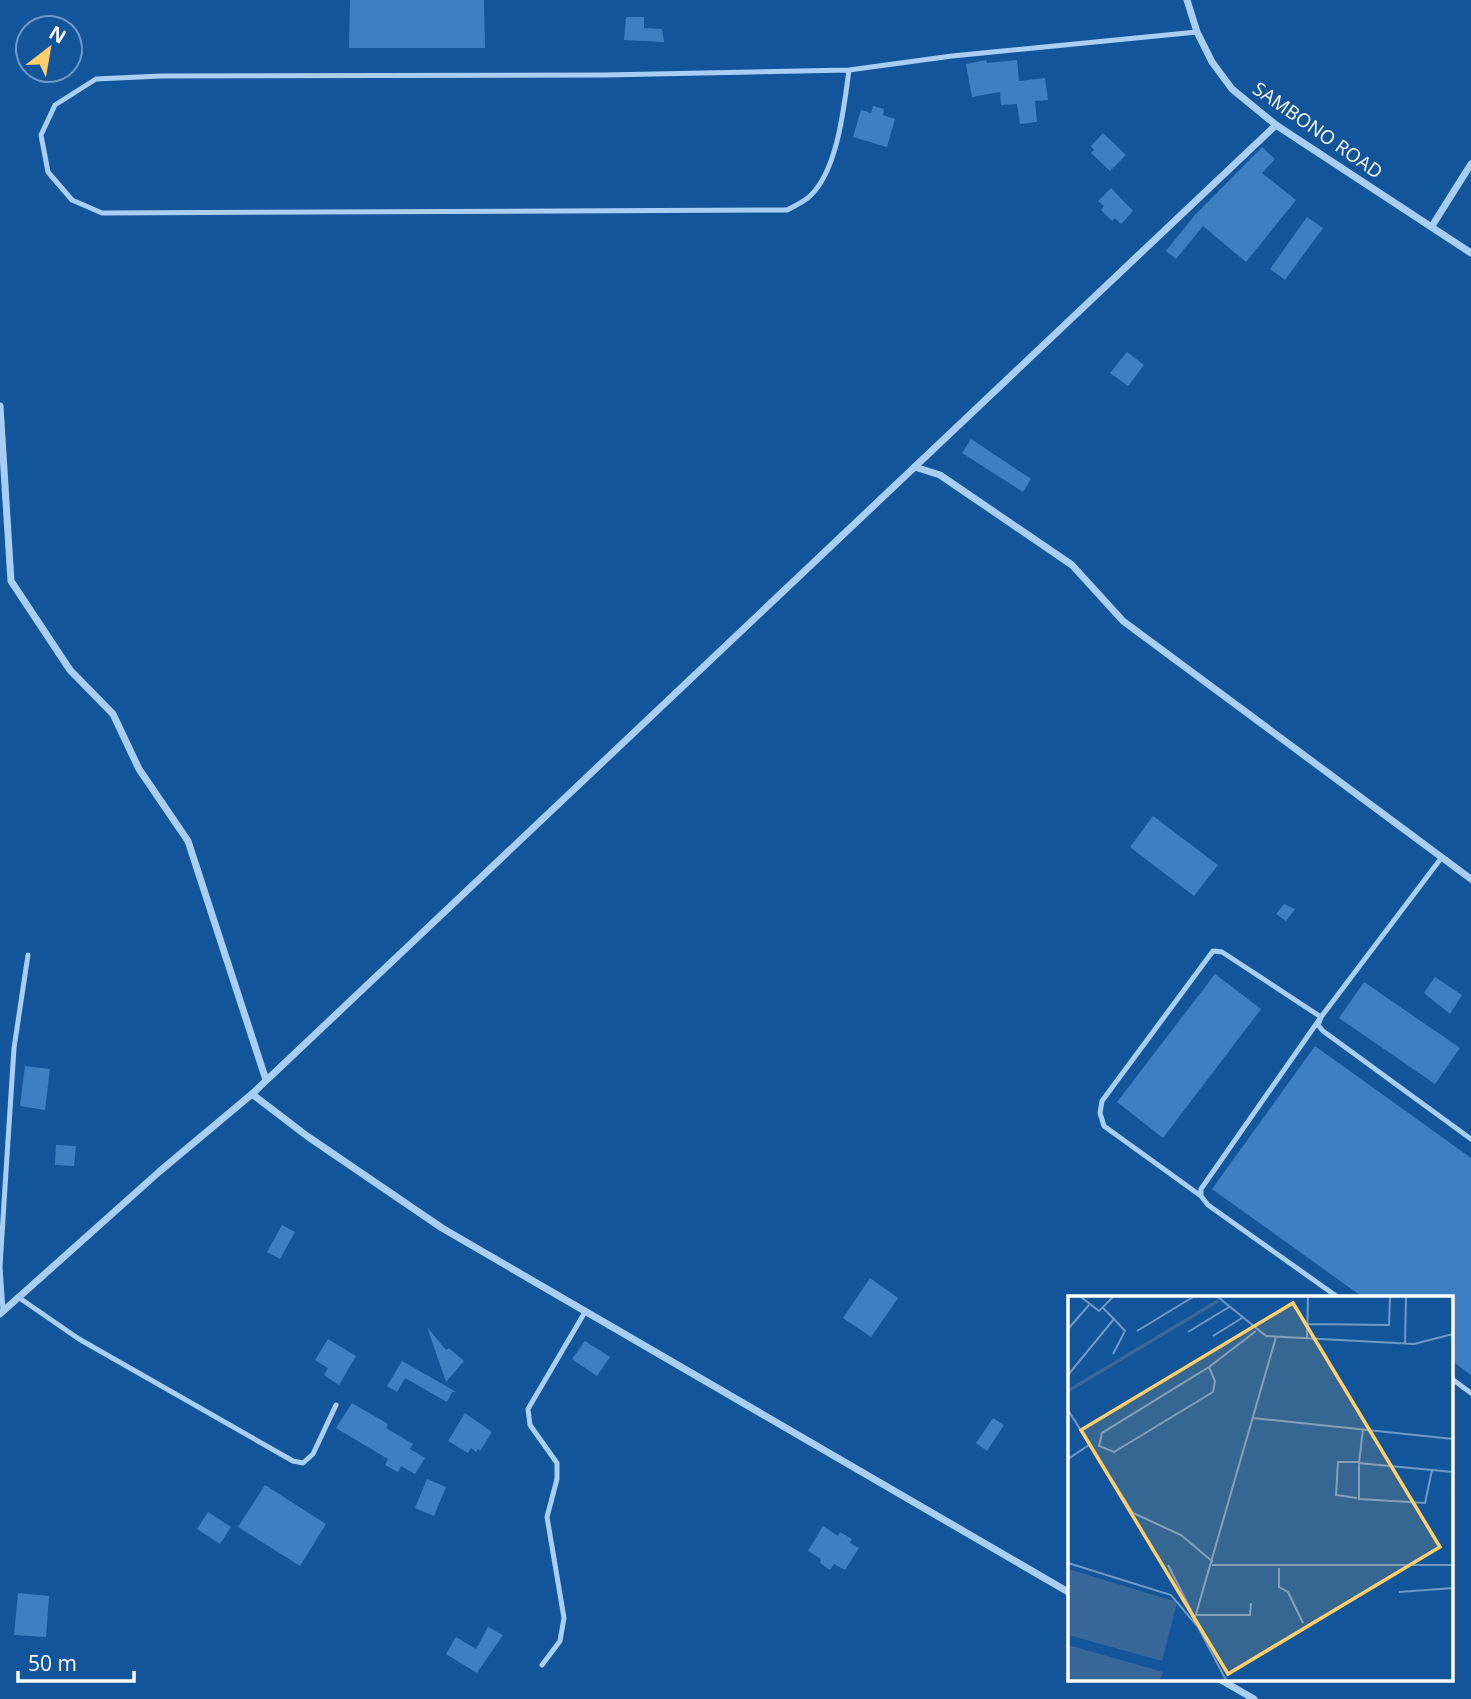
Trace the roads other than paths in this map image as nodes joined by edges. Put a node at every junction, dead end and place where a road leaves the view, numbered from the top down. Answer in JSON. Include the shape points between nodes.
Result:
{"nodes":[{"id":1,"x":1187,"y":0,"type":"edge"},
{"id":2,"x":1197,"y":32,"type":"junction"},
{"id":3,"x":849,"y":70,"type":"junction"},
{"id":4,"x":1276,"y":124,"type":"junction"},
{"id":5,"x":1471,"y":164,"type":"edge"},
{"id":6,"x":1432,"y":226,"type":"junction"},
{"id":7,"x":1471,"y":253,"type":"edge"},
{"id":8,"x":0,"y":406,"type":"edge"},
{"id":9,"x":915,"y":467,"type":"junction"},
{"id":10,"x":1443,"y":858,"type":"junction"},
{"id":11,"x":1471,"y":879,"type":"edge"},
{"id":12,"x":28,"y":955,"type":"dead end"},
{"id":13,"x":1321,"y":1017,"type":"junction"},
{"id":14,"x":266,"y":1080,"type":"junction"},
{"id":15,"x":252,"y":1094,"type":"junction"},
{"id":16,"x":1471,"y":1139,"type":"edge"},
{"id":17,"x":1201,"y":1196,"type":"junction"},
{"id":18,"x":1336,"y":1296,"type":"edge"},
{"id":19,"x":18,"y":1297,"type":"junction"},
{"id":20,"x":2,"y":1312,"type":"edge"},
{"id":21,"x":585,"y":1312,"type":"junction"},
{"id":22,"x":1454,"y":1380,"type":"edge"},
{"id":23,"x":1471,"y":1393,"type":"edge"},
{"id":24,"x":336,"y":1405,"type":"dead end"},
{"id":25,"x":1068,"y":1592,"type":"edge"},
{"id":26,"x":542,"y":1665,"type":"dead end"},
{"id":27,"x":1224,"y":1682,"type":"edge"},
{"id":28,"x":1254,"y":1699,"type":"edge"}],
"edges":[{"from":1,"to":2,"type":"street","name":"SAMBONO ROAD"},
{"from":2,"to":3,"type":"lane"},
{"from":2,"to":4,"type":"street","name":"SAMBONO ROAD","via":[[1232,89]]},
{"from":3,"to":3,"type":"lane","via":[[96,79],[55,105],[41,135],[48,172],[72,200],[102,213],[787,211],[811,196],[831,162]]},
{"from":4,"to":6,"type":"street","name":"SAMBONO ROAD"},
{"from":4,"to":9,"type":"street"},
{"from":5,"to":6,"type":"street"},
{"from":6,"to":7,"type":"street","name":"SAMBONO ROAD"},
{"from":8,"to":14,"type":"street","via":[[11,581],[70,670],[113,715],[139,769],[188,841]]},
{"from":9,"to":10,"type":"street","via":[[940,475],[1072,565],[1123,621]]},
{"from":9,"to":14,"type":"street"},
{"from":10,"to":11,"type":"street"},
{"from":10,"to":13,"type":"lane"},
{"from":12,"to":20,"type":"lane","via":[[14,1048]]},
{"from":13,"to":16,"type":"lane","via":[[1318,1025],[1323,1031]]},
{"from":13,"to":17,"type":"lane","via":[[1201,1189]]},
{"from":13,"to":17,"type":"lane","via":[[1222,952],[1213,951],[1102,1101],[1104,1126]]},
{"from":14,"to":15,"type":"street"},
{"from":15,"to":19,"type":"street"},
{"from":15,"to":21,"type":"street","via":[[442,1228]]},
{"from":17,"to":18,"type":"lane"},
{"from":19,"to":20,"type":"street"},
{"from":19,"to":24,"type":"lane","via":[[90,1346],[293,1461],[303,1464],[313,1454]]},
{"from":21,"to":25,"type":"street"},
{"from":21,"to":26,"type":"lane","via":[[528,1409],[530,1426],[556,1463],[557,1479],[547,1517],[564,1618],[560,1641]]},
{"from":22,"to":23,"type":"lane"},
{"from":27,"to":28,"type":"street"}]}
